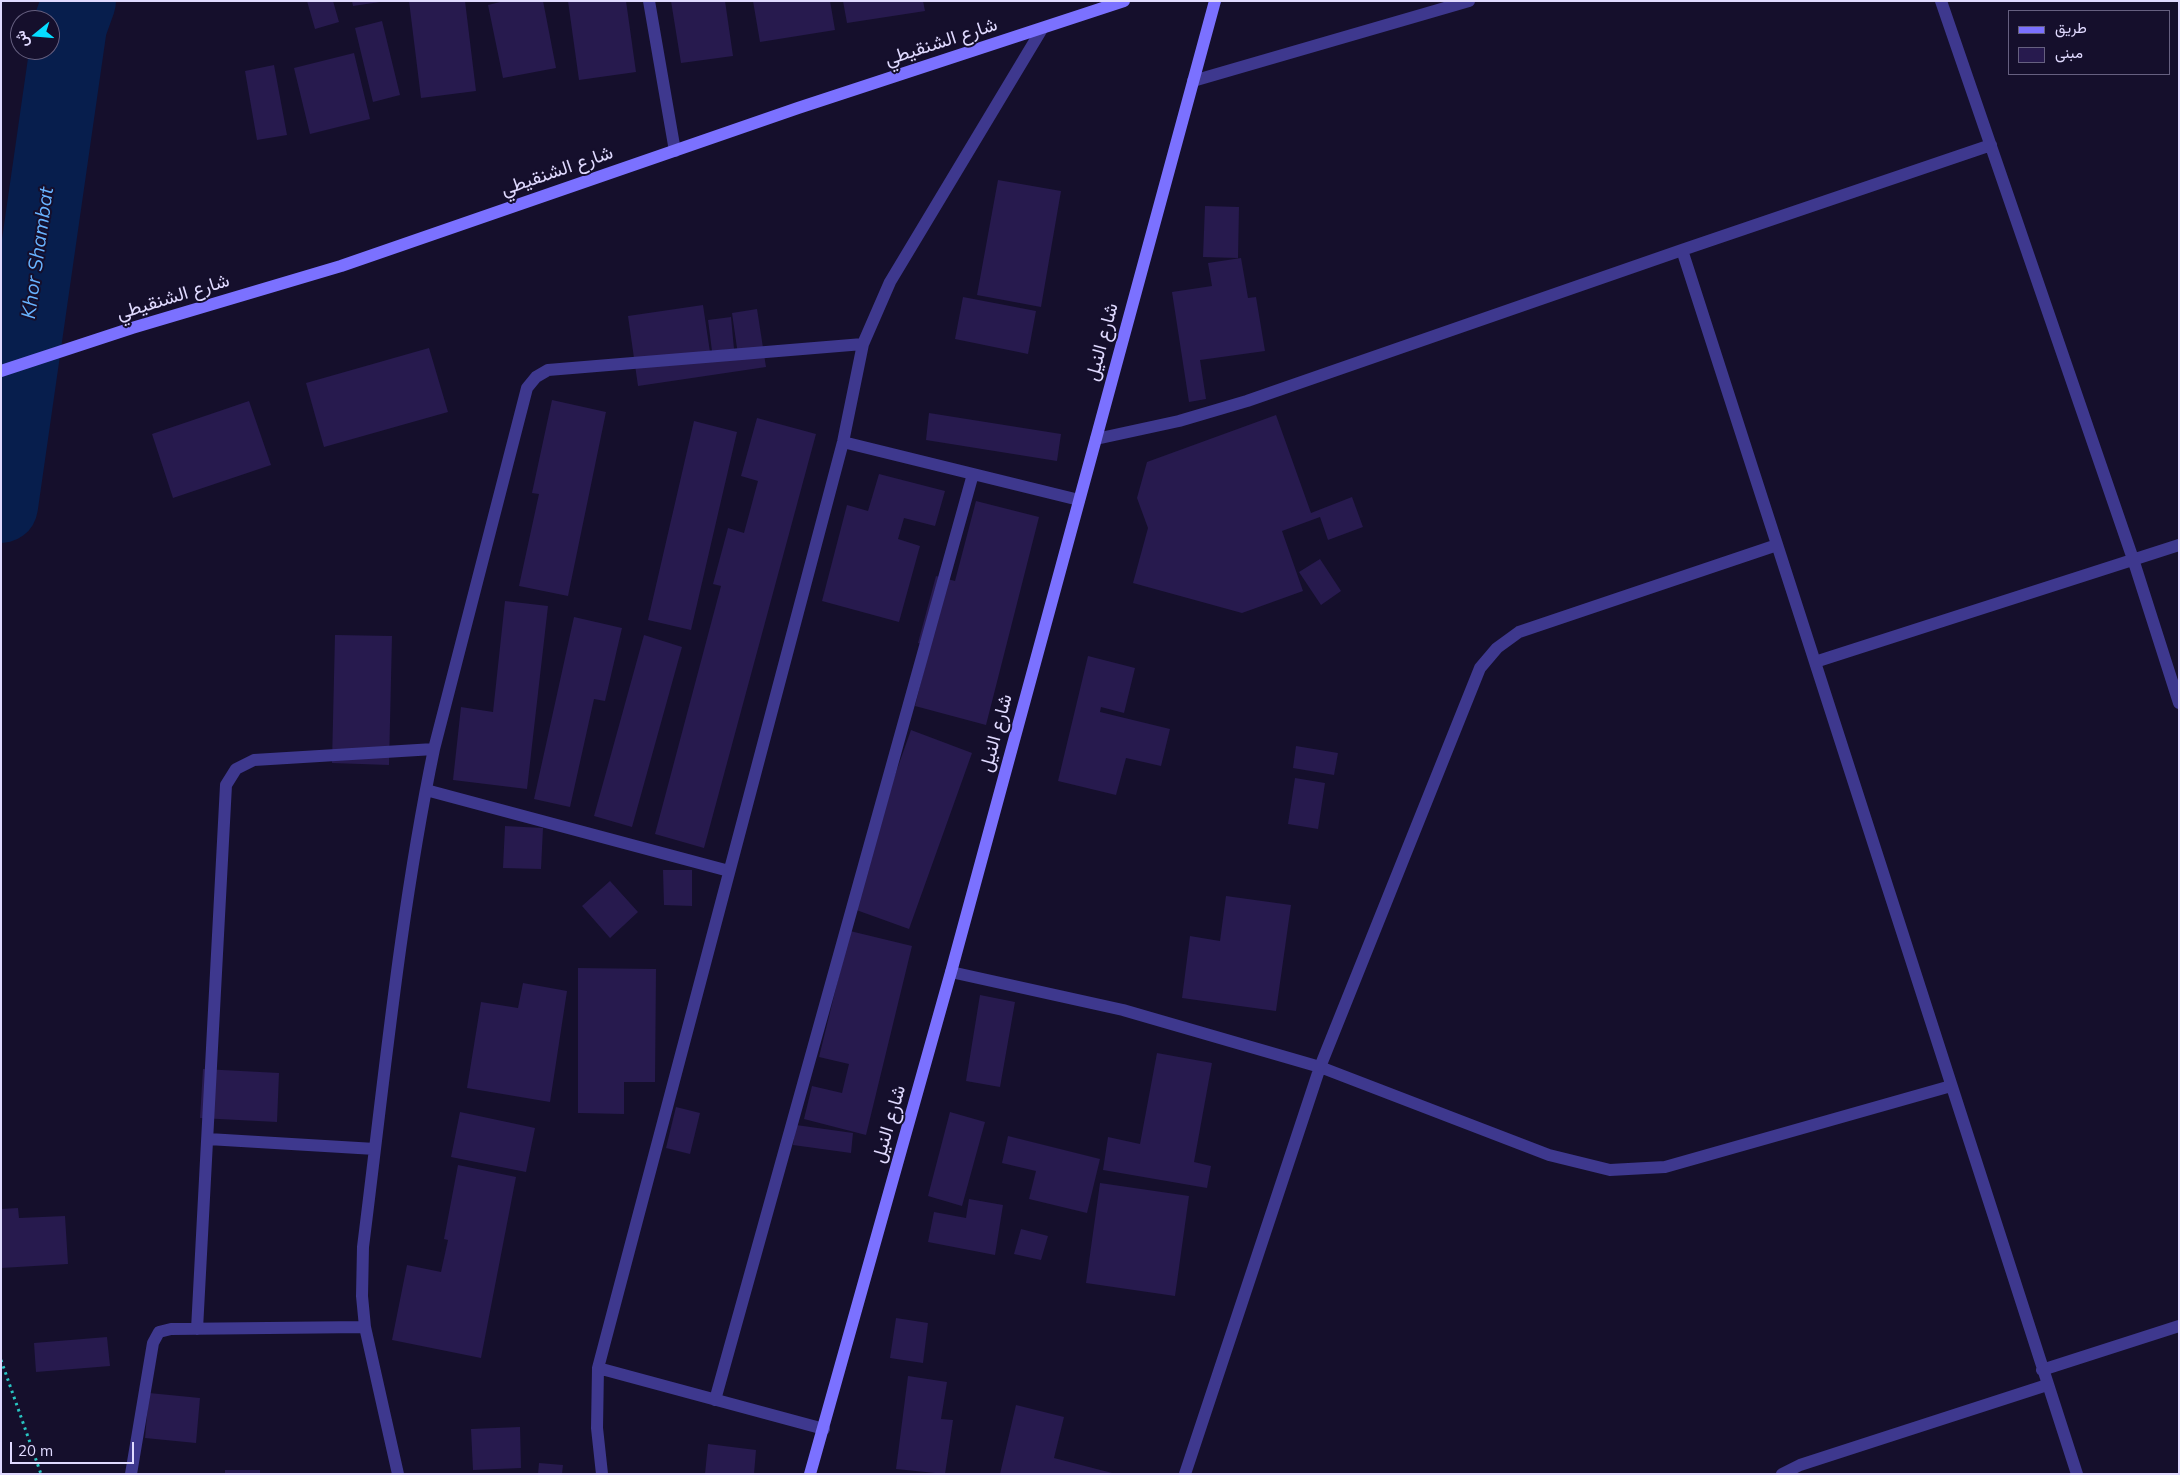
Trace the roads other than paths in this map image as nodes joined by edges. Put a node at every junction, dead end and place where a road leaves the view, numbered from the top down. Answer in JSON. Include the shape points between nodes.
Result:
{"nodes":[{"id":1,"x":650,"y":1,"type":"edge"},
{"id":2,"x":1124,"y":1,"type":"edge"},
{"id":3,"x":1214,"y":1,"type":"edge"},
{"id":4,"x":1942,"y":1,"type":"edge"},
{"id":5,"x":1467,"y":2,"type":"edge"},
{"id":6,"x":1042,"y":29,"type":"junction"},
{"id":7,"x":1193,"y":81,"type":"junction"},
{"id":8,"x":1991,"y":145,"type":"junction"},
{"id":9,"x":675,"y":151,"type":"junction"},
{"id":10,"x":1682,"y":250,"type":"junction"},
{"id":11,"x":863,"y":344,"type":"junction"},
{"id":12,"x":1,"y":371,"type":"edge"},
{"id":13,"x":1096,"y":439,"type":"junction"},
{"id":14,"x":843,"y":442,"type":"junction"},
{"id":15,"x":973,"y":474,"type":"junction"},
{"id":16,"x":1079,"y":500,"type":"junction"},
{"id":17,"x":2179,"y":545,"type":"edge"},
{"id":18,"x":1777,"y":546,"type":"junction"},
{"id":19,"x":2133,"y":560,"type":"junction"},
{"id":20,"x":1815,"y":662,"type":"junction"},
{"id":21,"x":2179,"y":703,"type":"edge"},
{"id":22,"x":434,"y":749,"type":"junction"},
{"id":23,"x":426,"y":790,"type":"junction"},
{"id":24,"x":730,"y":871,"type":"junction"},
{"id":25,"x":951,"y":972,"type":"junction"},
{"id":26,"x":1320,"y":1067,"type":"junction"},
{"id":27,"x":1951,"y":1086,"type":"junction"},
{"id":28,"x":208,"y":1139,"type":"junction"},
{"id":29,"x":375,"y":1149,"type":"junction"},
{"id":30,"x":2179,"y":1326,"type":"edge"},
{"id":31,"x":365,"y":1327,"type":"junction"},
{"id":32,"x":197,"y":1329,"type":"junction"},
{"id":33,"x":598,"y":1368,"type":"junction"},
{"id":34,"x":2042,"y":1370,"type":"junction"},
{"id":35,"x":2047,"y":1385,"type":"junction"},
{"id":36,"x":715,"y":1400,"type":"junction"},
{"id":37,"x":824,"y":1429,"type":"junction"},
{"id":38,"x":131,"y":1474,"type":"edge"},
{"id":39,"x":398,"y":1474,"type":"edge"},
{"id":40,"x":602,"y":1474,"type":"edge"},
{"id":41,"x":810,"y":1474,"type":"edge"},
{"id":42,"x":1185,"y":1474,"type":"edge"},
{"id":43,"x":1782,"y":1474,"type":"edge"},
{"id":44,"x":2077,"y":1474,"type":"edge"}],
"edges":[{"from":1,"to":9,"type":"street"},
{"from":2,"to":6,"type":"street","name":"شارع الشنقيطي"},
{"from":3,"to":7,"type":"street","name":"شارع النيل"},
{"from":4,"to":8,"type":"street"},
{"from":5,"to":7,"type":"street"},
{"from":6,"to":9,"type":"street","name":"شارع الشنقيطي"},
{"from":6,"to":11,"type":"street","via":[[890,282]]},
{"from":7,"to":13,"type":"street","name":"شارع النيل"},
{"from":8,"to":10,"type":"street"},
{"from":8,"to":19,"type":"street"},
{"from":9,"to":12,"type":"street","name":"شارع الشنقيطي","via":[[341,266]]},
{"from":10,"to":13,"type":"street","via":[[1231,406]]},
{"from":10,"to":18,"type":"street"},
{"from":11,"to":14,"type":"street"},
{"from":11,"to":22,"type":"street","via":[[548,370],[536,377],[527,388],[517,420]]},
{"from":13,"to":16,"type":"street","name":"شارع النيل"},
{"from":14,"to":15,"type":"street"},
{"from":14,"to":24,"type":"street"},
{"from":15,"to":16,"type":"street"},
{"from":15,"to":36,"type":"street"},
{"from":16,"to":25,"type":"street","name":"شارع النيل"},
{"from":17,"to":19,"type":"street"},
{"from":18,"to":20,"type":"street"},
{"from":18,"to":26,"type":"street","via":[[1519,632],[1497,648],[1480,668]]},
{"from":19,"to":20,"type":"street"},
{"from":19,"to":21,"type":"street"},
{"from":20,"to":27,"type":"street"},
{"from":22,"to":23,"type":"street"},
{"from":22,"to":28,"type":"street","via":[[254,760],[236,769],[226,785]]},
{"from":23,"to":24,"type":"street"},
{"from":23,"to":29,"type":"street","via":[[411,869]]},
{"from":24,"to":33,"type":"street"},
{"from":25,"to":26,"type":"street","via":[[1124,1010]]},
{"from":25,"to":37,"type":"street","name":"شارع النيل"},
{"from":26,"to":27,"type":"street","via":[[1549,1155],[1610,1170],[1665,1167]]},
{"from":26,"to":42,"type":"street"},
{"from":27,"to":34,"type":"street"},
{"from":28,"to":29,"type":"street"},
{"from":28,"to":32,"type":"street"},
{"from":29,"to":31,"type":"street","via":[[363,1247]]},
{"from":30,"to":34,"type":"street"},
{"from":31,"to":32,"type":"street"},
{"from":31,"to":39,"type":"street"},
{"from":32,"to":38,"type":"street","via":[[159,1332],[153,1343]]},
{"from":33,"to":36,"type":"street"},
{"from":33,"to":40,"type":"street","via":[[597,1428]]},
{"from":34,"to":35,"type":"street"},
{"from":35,"to":43,"type":"street","via":[[1800,1464]]},
{"from":35,"to":44,"type":"street"},
{"from":36,"to":37,"type":"street"},
{"from":37,"to":41,"type":"street","name":"شارع النيل"}]}
